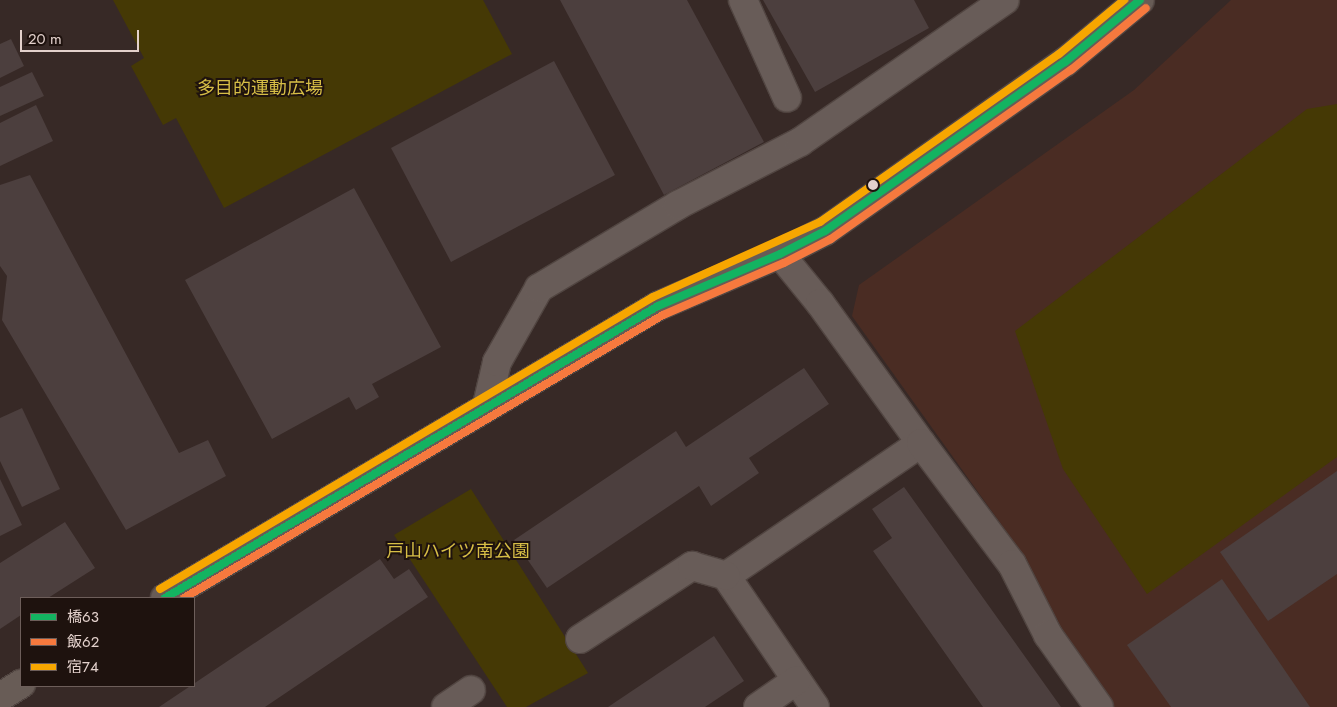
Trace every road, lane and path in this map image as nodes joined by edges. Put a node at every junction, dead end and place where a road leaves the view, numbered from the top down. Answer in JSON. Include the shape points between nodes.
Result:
{"nodes":[{"id":1,"x":742,"y":0,"type":"edge"},
{"id":2,"x":1005,"y":0,"type":"edge"},
{"id":3,"x":1140,"y":0,"type":"edge"},
{"id":4,"x":787,"y":98,"type":"dead end"},
{"id":5,"x":780,"y":254,"type":"junction"},
{"id":6,"x":487,"y":405,"type":"junction"},
{"id":7,"x":921,"y":444,"type":"junction"},
{"id":8,"x":726,"y":576,"type":"junction"},
{"id":9,"x":167,"y":597,"type":"edge"},
{"id":10,"x":580,"y":639,"type":"dead end"},
{"id":11,"x":797,"y":680,"type":"junction"},
{"id":12,"x":20,"y":685,"type":"edge"},
{"id":13,"x":471,"y":690,"type":"dead end"},
{"id":14,"x":0,"y":697,"type":"edge"},
{"id":15,"x":446,"y":707,"type":"edge"},
{"id":16,"x":758,"y":707,"type":"edge"},
{"id":17,"x":815,"y":707,"type":"edge"},
{"id":18,"x":1099,"y":707,"type":"edge"}],
"edges":[{"from":1,"to":4,"type":"street"},
{"from":2,"to":6,"type":"street","via":[[800,142],[678,205],[539,288],[497,362]]},
{"from":3,"to":5,"type":"main road","via":[[1065,62],[825,231]]},
{"from":5,"to":6,"type":"main road","via":[[658,306]]},
{"from":5,"to":7,"type":"street","via":[[820,303]]},
{"from":6,"to":9,"type":"main road"},
{"from":7,"to":8,"type":"street"},
{"from":7,"to":18,"type":"street","via":[[1012,564],[1048,635]]},
{"from":8,"to":10,"type":"street","via":[[692,566]]},
{"from":8,"to":11,"type":"street"},
{"from":11,"to":16,"type":"street"},
{"from":11,"to":17,"type":"street"},
{"from":12,"to":14,"type":"main road"},
{"from":13,"to":15,"type":"street"}]}
